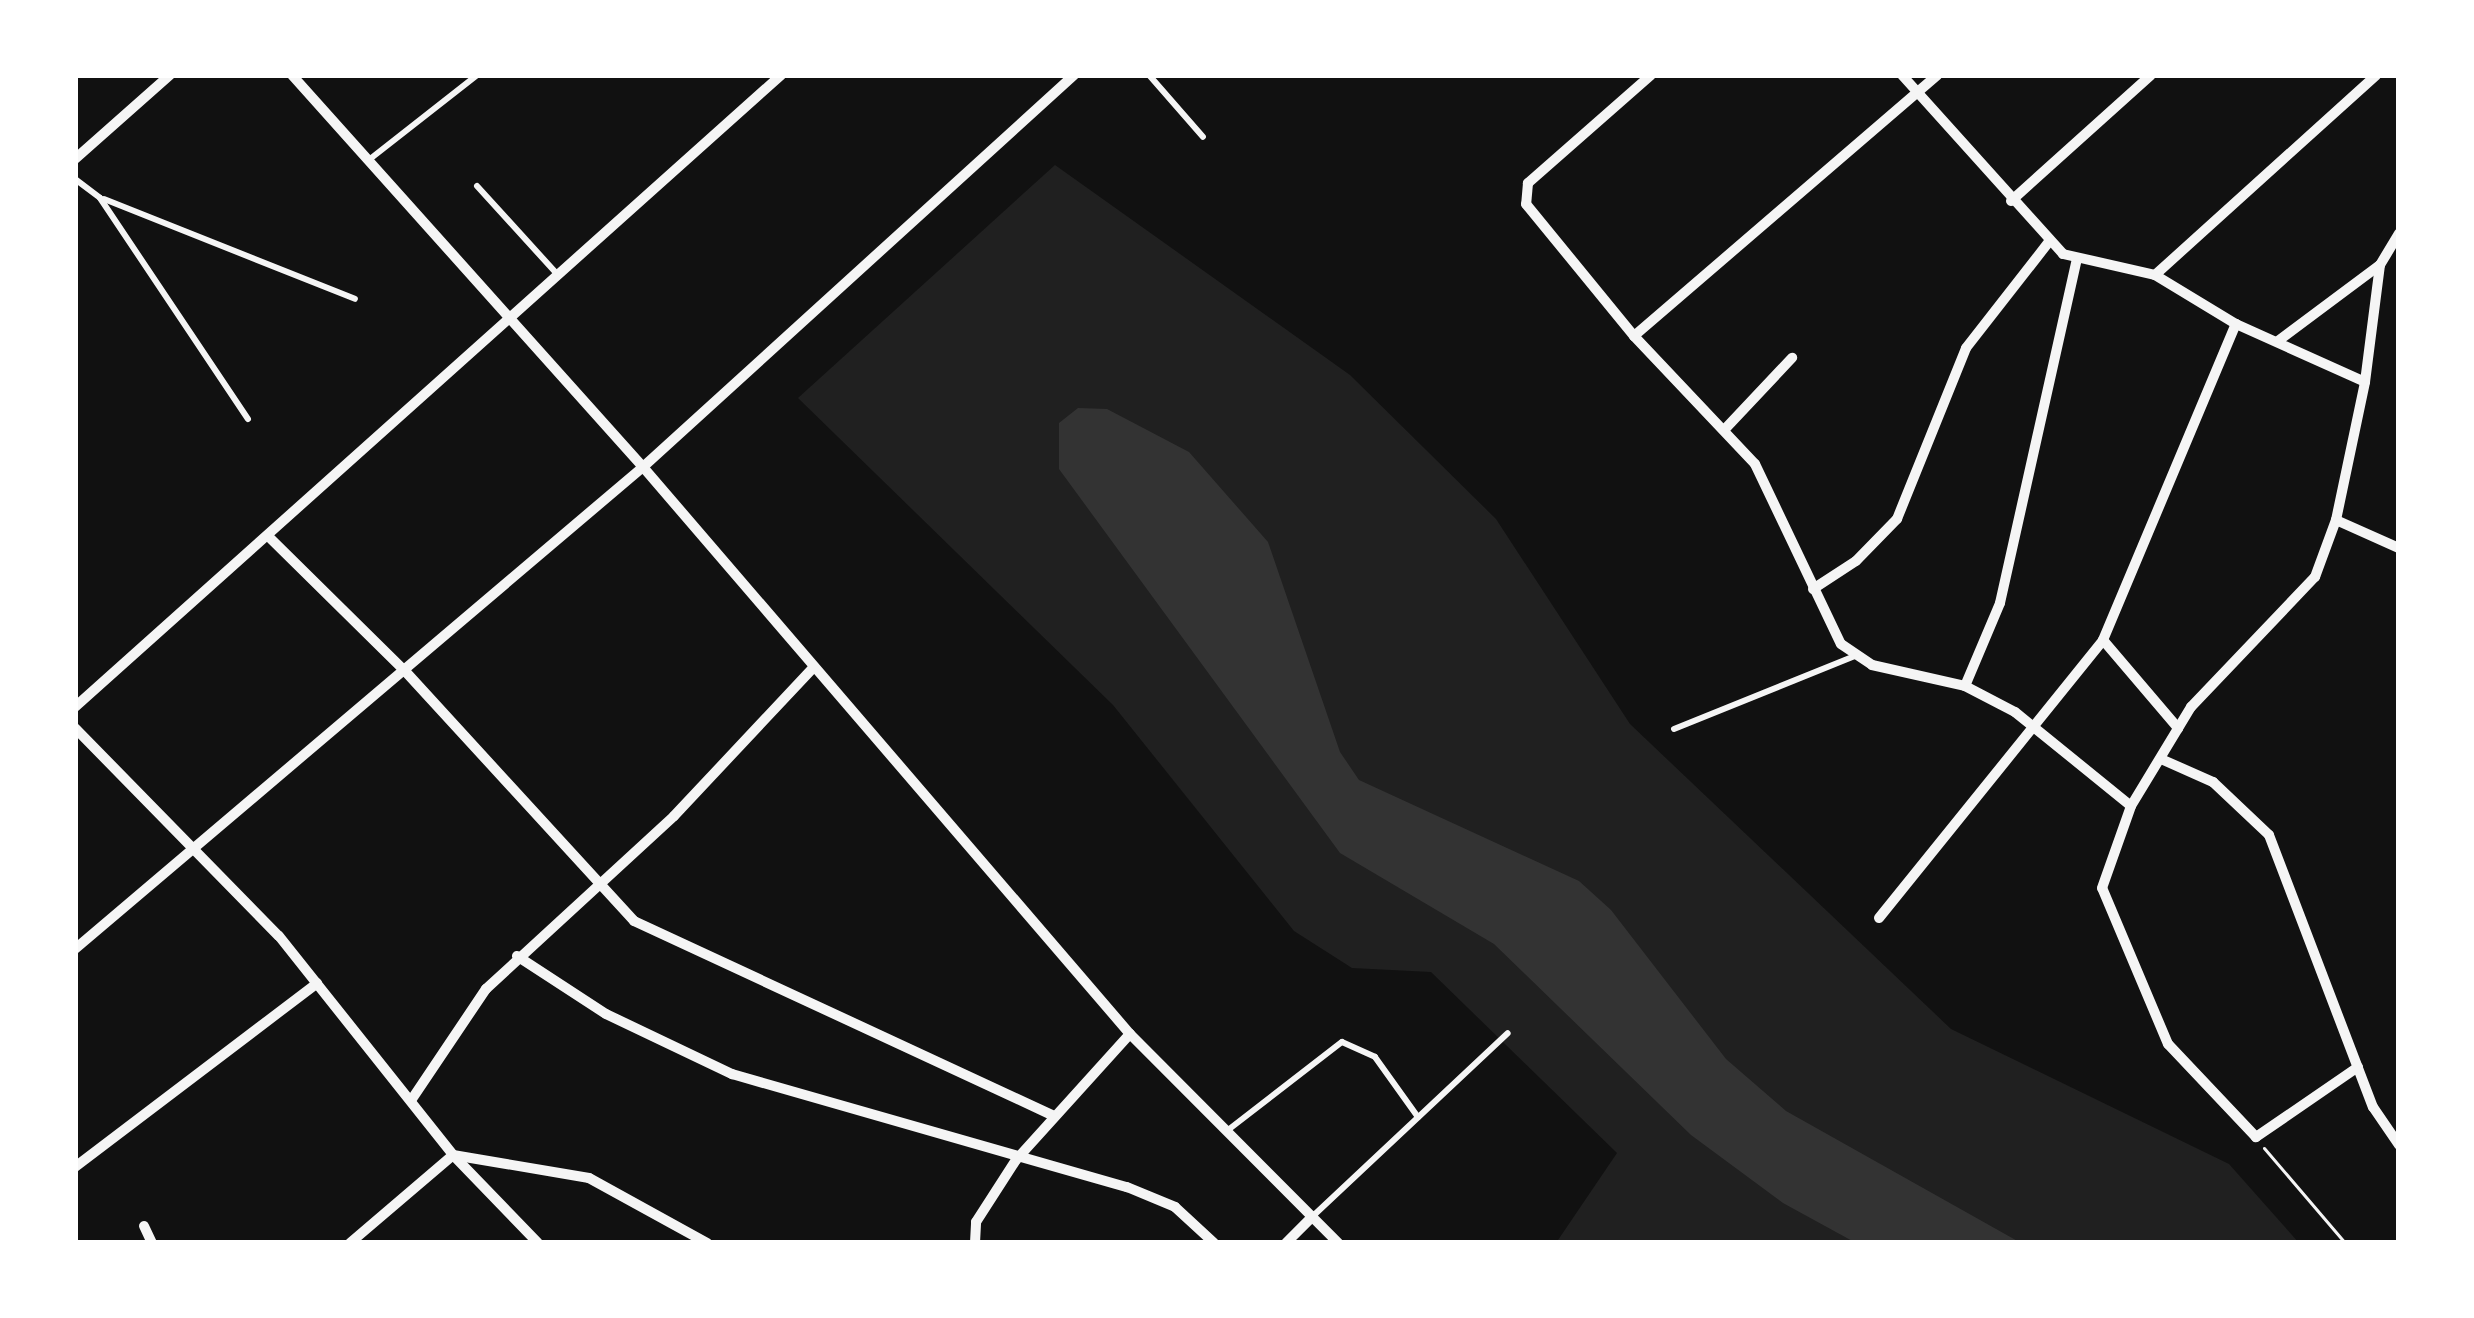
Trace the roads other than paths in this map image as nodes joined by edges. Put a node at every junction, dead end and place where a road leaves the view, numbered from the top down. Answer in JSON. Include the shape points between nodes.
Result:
{"nodes":[{"id":1,"x":170,"y":75,"type":"edge"},
{"id":2,"x":292,"y":75,"type":"edge"},
{"id":3,"x":477,"y":75,"type":"edge"},
{"id":4,"x":781,"y":75,"type":"edge"},
{"id":5,"x":1074,"y":75,"type":"edge"},
{"id":6,"x":1149,"y":75,"type":"edge"},
{"id":7,"x":1651,"y":75,"type":"edge"},
{"id":8,"x":1902,"y":75,"type":"edge"},
{"id":9,"x":1937,"y":75,"type":"edge"},
{"id":10,"x":2151,"y":75,"type":"edge"},
{"id":11,"x":2376,"y":75,"type":"edge"},
{"id":12,"x":1918,"y":92,"type":"junction"},
{"id":13,"x":1203,"y":137,"type":"dead end"},
{"id":14,"x":75,"y":159,"type":"edge"},
{"id":15,"x":370,"y":159,"type":"junction"},
{"id":16,"x":75,"y":178,"type":"edge"},
{"id":17,"x":477,"y":186,"type":"dead end"},
{"id":18,"x":100,"y":197,"type":"junction"},
{"id":19,"x":2011,"y":201,"type":"junction"},
{"id":20,"x":2399,"y":233,"type":"edge"},
{"id":21,"x":2048,"y":243,"type":"junction"},
{"id":22,"x":2077,"y":258,"type":"junction"},
{"id":23,"x":2380,"y":265,"type":"junction"},
{"id":24,"x":558,"y":275,"type":"junction"},
{"id":25,"x":2155,"y":275,"type":"junction"},
{"id":26,"x":355,"y":299,"type":"dead end"},
{"id":27,"x":512,"y":317,"type":"junction"},
{"id":28,"x":2236,"y":324,"type":"junction"},
{"id":29,"x":1634,"y":336,"type":"junction"},
{"id":30,"x":2278,"y":341,"type":"junction"},
{"id":31,"x":1792,"y":358,"type":"dead end"},
{"id":32,"x":2365,"y":382,"type":"junction"},
{"id":33,"x":248,"y":419,"type":"dead end"},
{"id":34,"x":1724,"y":429,"type":"junction"},
{"id":35,"x":643,"y":467,"type":"junction"},
{"id":36,"x":2336,"y":520,"type":"junction"},
{"id":37,"x":271,"y":539,"type":"junction"},
{"id":38,"x":2399,"y":548,"type":"edge"},
{"id":39,"x":1813,"y":589,"type":"junction"},
{"id":40,"x":2103,"y":640,"type":"junction"},
{"id":41,"x":1855,"y":656,"type":"junction"},
{"id":42,"x":813,"y":668,"type":"junction"},
{"id":43,"x":406,"y":670,"type":"junction"},
{"id":44,"x":1966,"y":686,"type":"junction"},
{"id":45,"x":75,"y":707,"type":"edge"},
{"id":46,"x":2038,"y":727,"type":"junction"},
{"id":47,"x":75,"y":728,"type":"edge"},
{"id":48,"x":1674,"y":728,"type":"dead end"},
{"id":49,"x":2178,"y":728,"type":"junction"},
{"id":50,"x":2161,"y":759,"type":"junction"},
{"id":51,"x":2131,"y":806,"type":"junction"},
{"id":52,"x":196,"y":851,"type":"junction"},
{"id":53,"x":598,"y":886,"type":"junction"},
{"id":54,"x":1879,"y":918,"type":"dead end"},
{"id":55,"x":75,"y":949,"type":"edge"},
{"id":56,"x":517,"y":956,"type":"junction"},
{"id":57,"x":317,"y":983,"type":"junction"},
{"id":58,"x":1508,"y":1033,"type":"dead end"},
{"id":59,"x":1130,"y":1034,"type":"junction"},
{"id":60,"x":2358,"y":1067,"type":"junction"},
{"id":61,"x":412,"y":1099,"type":"junction"},
{"id":62,"x":1052,"y":1115,"type":"junction"},
{"id":63,"x":1418,"y":1117,"type":"junction"},
{"id":64,"x":1225,"y":1132,"type":"junction"},
{"id":65,"x":2399,"y":1145,"type":"edge"},
{"id":66,"x":453,"y":1155,"type":"junction"},
{"id":67,"x":1016,"y":1160,"type":"junction"},
{"id":68,"x":75,"y":1167,"type":"edge"},
{"id":69,"x":1313,"y":1216,"type":"junction"},
{"id":70,"x":144,"y":1226,"type":"dead end"},
{"id":71,"x":152,"y":1243,"type":"edge"},
{"id":72,"x":350,"y":1243,"type":"edge"},
{"id":73,"x":538,"y":1243,"type":"edge"},
{"id":74,"x":707,"y":1243,"type":"edge"},
{"id":75,"x":975,"y":1243,"type":"edge"},
{"id":76,"x":1214,"y":1243,"type":"edge"},
{"id":77,"x":1286,"y":1243,"type":"edge"},
{"id":78,"x":1338,"y":1243,"type":"edge"}],
"edges":[{"from":1,"to":14,"type":"street"},
{"from":2,"to":15,"type":"street"},
{"from":3,"to":15,"type":"lane"},
{"from":4,"to":24,"type":"street"},
{"from":5,"to":35,"type":"street"},
{"from":6,"to":13,"type":"lane"},
{"from":7,"to":29,"type":"street","via":[[1525,193],[1533,215]]},
{"from":8,"to":12,"type":"street"},
{"from":9,"to":12,"type":"street"},
{"from":10,"to":19,"type":"street"},
{"from":11,"to":25,"type":"street"},
{"from":12,"to":19,"type":"street"},
{"from":12,"to":29,"type":"street"},
{"from":15,"to":27,"type":"street"},
{"from":16,"to":18,"type":"lane"},
{"from":17,"to":24,"type":"lane"},
{"from":18,"to":26,"type":"lane"},
{"from":18,"to":33,"type":"lane"},
{"from":19,"to":21,"type":"street"},
{"from":20,"to":23,"type":"street"},
{"from":21,"to":22,"type":"street"},
{"from":21,"to":39,"type":"street","via":[[1966,348],[1897,519],[1856,561]]},
{"from":22,"to":25,"type":"street"},
{"from":22,"to":44,"type":"street","via":[[2000,603]]},
{"from":23,"to":30,"type":"street"},
{"from":23,"to":32,"type":"street"},
{"from":24,"to":27,"type":"street"},
{"from":25,"to":28,"type":"street"},
{"from":27,"to":35,"type":"street"},
{"from":27,"to":37,"type":"street"},
{"from":28,"to":30,"type":"street"},
{"from":28,"to":40,"type":"street"},
{"from":29,"to":34,"type":"street"},
{"from":30,"to":32,"type":"street"},
{"from":31,"to":34,"type":"street"},
{"from":32,"to":36,"type":"street"},
{"from":34,"to":39,"type":"street","via":[[1755,464]]},
{"from":35,"to":42,"type":"street"},
{"from":35,"to":43,"type":"street"},
{"from":36,"to":38,"type":"street"},
{"from":36,"to":49,"type":"street","via":[[2306,593]]},
{"from":37,"to":43,"type":"street"},
{"from":37,"to":45,"type":"street"},
{"from":39,"to":41,"type":"street"},
{"from":40,"to":46,"type":"street"},
{"from":40,"to":49,"type":"street"},
{"from":41,"to":44,"type":"street"},
{"from":41,"to":48,"type":"lane"},
{"from":42,"to":53,"type":"street"},
{"from":42,"to":59,"type":"street"},
{"from":43,"to":52,"type":"street"},
{"from":43,"to":53,"type":"street"},
{"from":44,"to":46,"type":"street"},
{"from":46,"to":51,"type":"street"},
{"from":46,"to":54,"type":"street"},
{"from":47,"to":52,"type":"street"},
{"from":49,"to":50,"type":"street"},
{"from":50,"to":51,"type":"street"},
{"from":50,"to":60,"type":"street","via":[[2237,798],[2269,835]]},
{"from":51,"to":60,"type":"street","via":[[2102,888],[2168,1044],[2255,1137]]},
{"from":52,"to":55,"type":"street"},
{"from":52,"to":57,"type":"street"},
{"from":53,"to":56,"type":"street"},
{"from":53,"to":62,"type":"street","via":[[649,930]]},
{"from":56,"to":61,"type":"street"},
{"from":56,"to":67,"type":"street","via":[[606,1014],[732,1074]]},
{"from":57,"to":61,"type":"street"},
{"from":57,"to":68,"type":"street"},
{"from":58,"to":63,"type":"lane"},
{"from":59,"to":62,"type":"street"},
{"from":59,"to":64,"type":"street"},
{"from":60,"to":65,"type":"street"},
{"from":61,"to":66,"type":"street"},
{"from":62,"to":67,"type":"street"},
{"from":63,"to":64,"type":"lane","via":[[1375,1057],[1342,1042]]},
{"from":63,"to":69,"type":"lane"},
{"from":64,"to":69,"type":"street"},
{"from":66,"to":72,"type":"street"},
{"from":66,"to":73,"type":"street"},
{"from":66,"to":74,"type":"street","via":[[589,1178]]},
{"from":67,"to":75,"type":"street","via":[[976,1222]]},
{"from":67,"to":76,"type":"street","via":[[1162,1201]]},
{"from":69,"to":77,"type":"street"},
{"from":69,"to":78,"type":"street"},
{"from":70,"to":71,"type":"street"}]}
